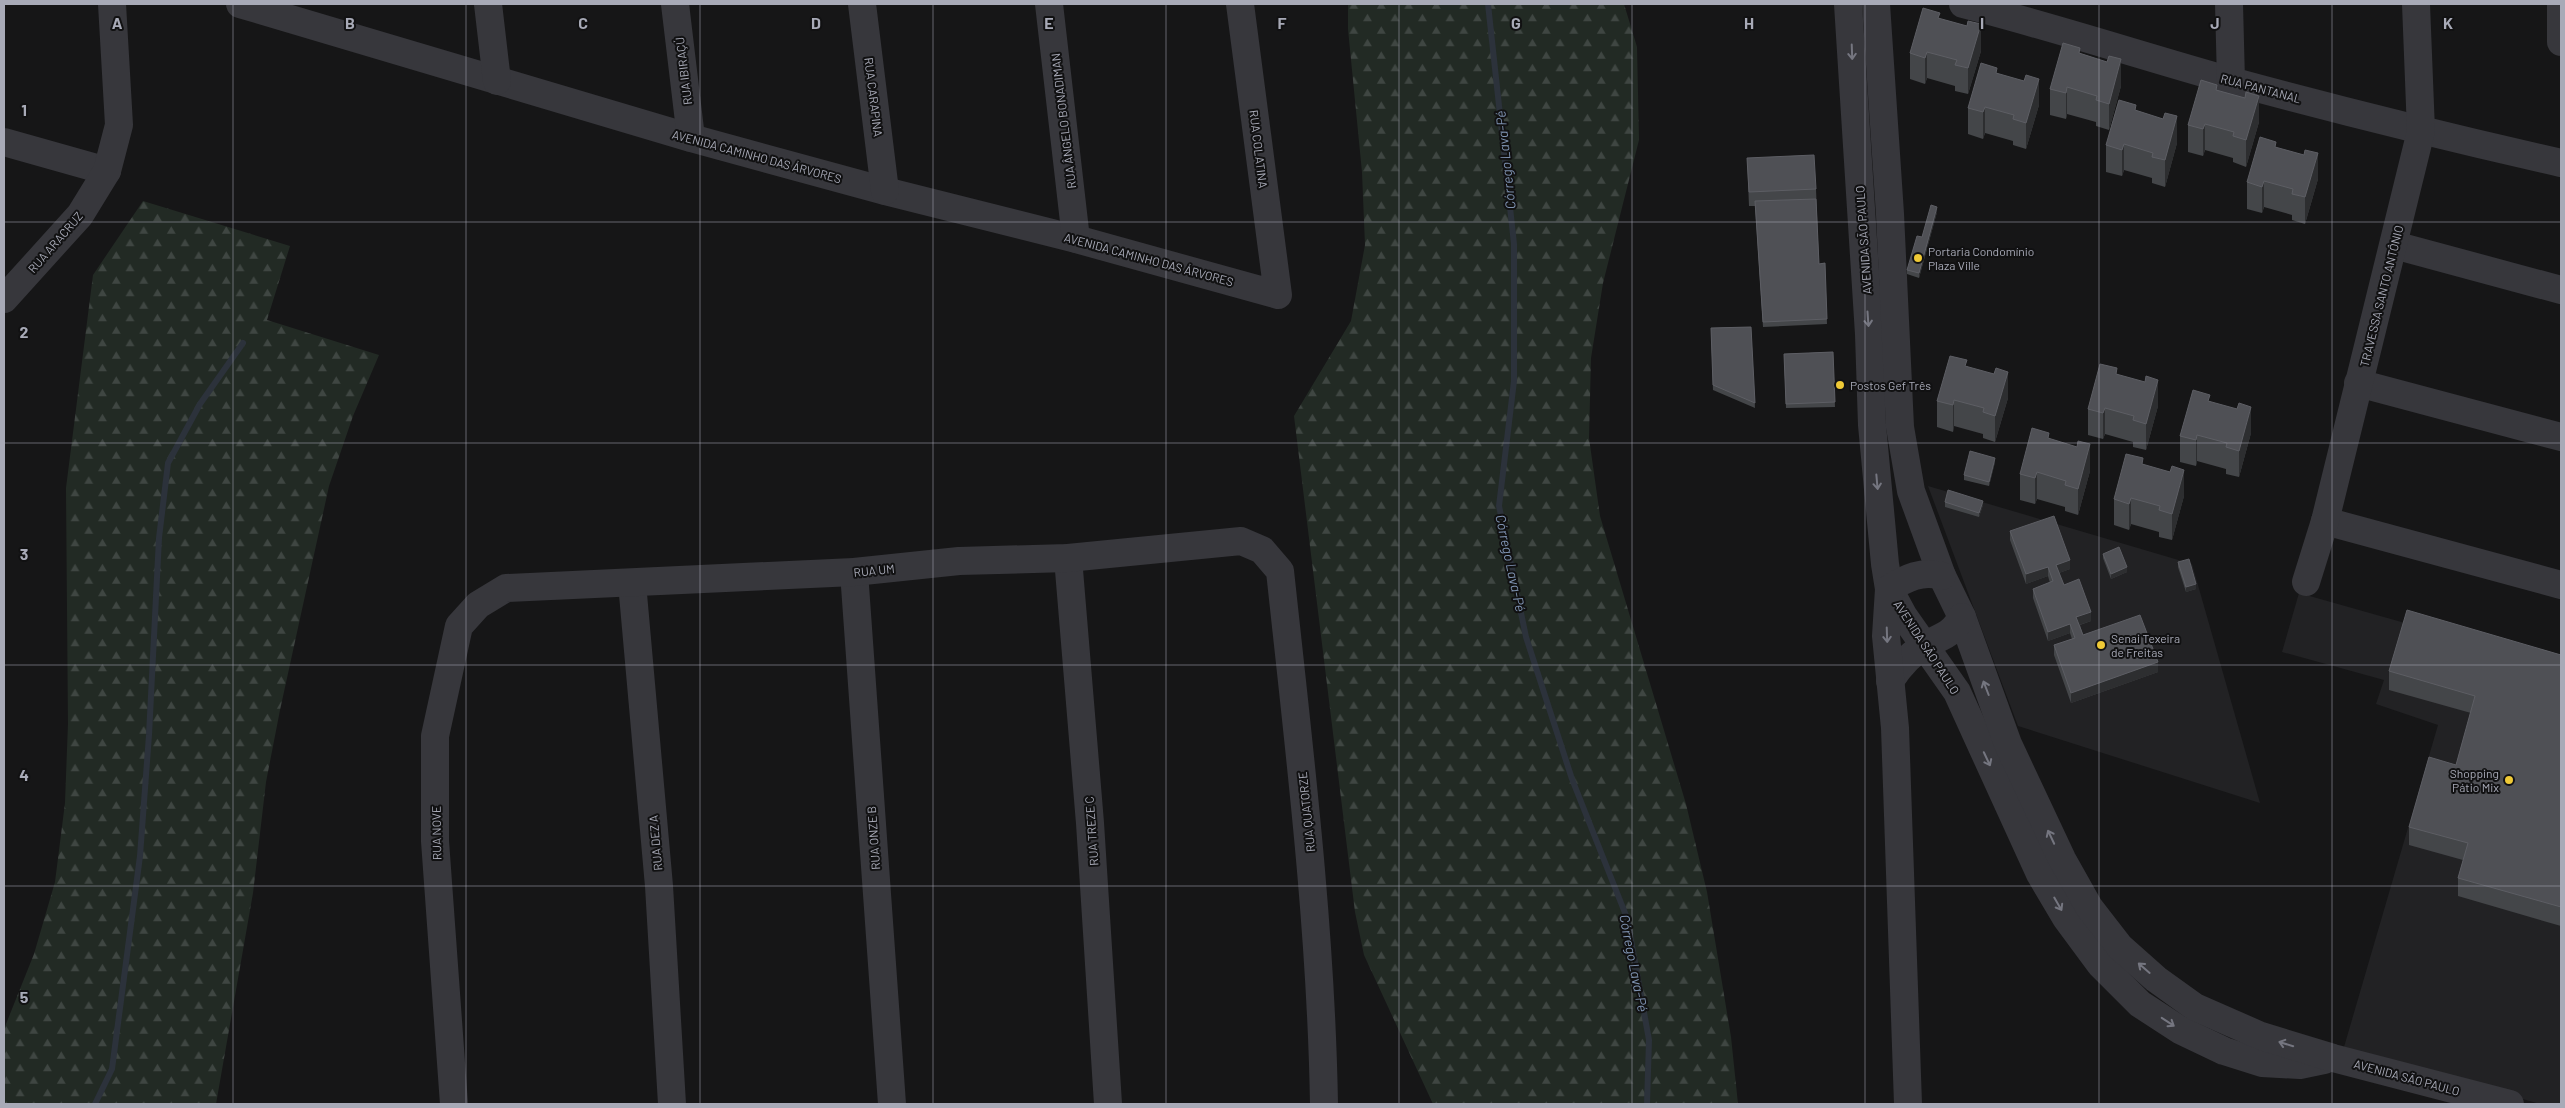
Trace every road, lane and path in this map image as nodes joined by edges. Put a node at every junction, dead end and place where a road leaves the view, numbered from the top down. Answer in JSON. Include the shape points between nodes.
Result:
{"nodes":[{"id":1,"x":112,"y":4,"type":"edge"},
{"id":2,"x":240,"y":4,"type":"edge"},
{"id":3,"x":488,"y":4,"type":"edge"},
{"id":4,"x":675,"y":4,"type":"edge"},
{"id":5,"x":862,"y":4,"type":"edge"},
{"id":6,"x":1049,"y":4,"type":"edge"},
{"id":7,"x":1240,"y":4,"type":"edge"},
{"id":8,"x":1848,"y":4,"type":"edge"},
{"id":9,"x":1876,"y":4,"type":"edge"},
{"id":10,"x":1963,"y":4,"type":"edge"},
{"id":11,"x":2229,"y":4,"type":"edge"},
{"id":12,"x":2416,"y":4,"type":"edge"},
{"id":13,"x":2560,"y":4,"type":"edge"},
{"id":14,"x":2044,"y":14,"type":"edge"},
{"id":15,"x":2561,"y":42,"type":"edge"},
{"id":16,"x":497,"y":81,"type":"junction"},
{"id":17,"x":2231,"y":81,"type":"junction"},
{"id":18,"x":2421,"y":130,"type":"junction"},
{"id":19,"x":691,"y":138,"type":"junction"},
{"id":20,"x":4,"y":142,"type":"edge"},
{"id":21,"x":2561,"y":163,"type":"edge"},
{"id":22,"x":106,"y":171,"type":"junction"},
{"id":23,"x":885,"y":191,"type":"junction"},
{"id":24,"x":1076,"y":239,"type":"junction"},
{"id":25,"x":2394,"y":245,"type":"junction"},
{"id":26,"x":2561,"y":290,"type":"edge"},
{"id":27,"x":1278,"y":295,"type":"joint"},
{"id":28,"x":4,"y":299,"type":"edge"},
{"id":29,"x":2358,"y":383,"type":"junction"},
{"id":30,"x":2561,"y":437,"type":"edge"},
{"id":31,"x":2325,"y":521,"type":"junction"},
{"id":32,"x":1241,"y":541,"type":"joint"},
{"id":33,"x":1068,"y":558,"type":"junction"},
{"id":34,"x":854,"y":572,"type":"junction"},
{"id":35,"x":1942,"y":576,"type":"junction"},
{"id":36,"x":2306,"y":582,"type":"dead end"},
{"id":37,"x":632,"y":583,"type":"junction"},
{"id":38,"x":2561,"y":585,"type":"edge"},
{"id":39,"x":506,"y":588,"type":"joint"},
{"id":40,"x":1889,"y":589,"type":"junction"},
{"id":41,"x":1962,"y":617,"type":"junction"},
{"id":42,"x":1926,"y":645,"type":"junction"},
{"id":43,"x":1890,"y":681,"type":"junction"},
{"id":44,"x":2332,"y":1058,"type":"junction"},
{"id":45,"x":454,"y":1104,"type":"edge"},
{"id":46,"x":672,"y":1104,"type":"edge"},
{"id":47,"x":892,"y":1104,"type":"edge"},
{"id":48,"x":1108,"y":1104,"type":"edge"},
{"id":49,"x":1324,"y":1104,"type":"edge"},
{"id":50,"x":1908,"y":1104,"type":"edge"},
{"id":51,"x":2510,"y":1104,"type":"edge"}],
"edges":[{"from":1,"to":22,"type":"street","name":"RUA ARACRUZ","via":[[119,125]]},
{"from":2,"to":16,"type":"street","name":"AVENIDA CAMINHO DAS ÁRVORES"},
{"from":3,"to":16,"type":"street"},
{"from":4,"to":19,"type":"street","name":"RUA IBIRAÇÚ"},
{"from":5,"to":23,"type":"street","name":"RUA CARAPINA"},
{"from":6,"to":24,"type":"street","name":"RUA ÂNGELO BONADIMAN"},
{"from":7,"to":27,"type":"street","name":"RUA COLATINA"},
{"from":8,"to":40,"type":"street","name":"AVENIDA SÃO PAULO","one_way":true,"via":[[1872,425]]},
{"from":9,"to":35,"type":"street","name":"AVENIDA SÃO PAULO","via":[[1900,427],[1911,490]]},
{"from":10,"to":14,"type":"street","name":"RUA PANTANAL"},
{"from":11,"to":17,"type":"street"},
{"from":12,"to":18,"type":"street","name":"TRAVESSA SANTO ANTÔNIO"},
{"from":13,"to":15,"type":"street"},
{"from":14,"to":17,"type":"street","name":"RUA PANTANAL"},
{"from":16,"to":19,"type":"street","name":"AVENIDA CAMINHO DAS ÁRVORES"},
{"from":17,"to":18,"type":"street","name":"RUA PANTANAL"},
{"from":18,"to":21,"type":"street","name":"RUA PANTANAL"},
{"from":18,"to":25,"type":"street","name":"TRAVESSA SANTO ANTÔNIO"},
{"from":19,"to":23,"type":"street","name":"AVENIDA CAMINHO DAS ÁRVORES"},
{"from":20,"to":22,"type":"street"},
{"from":22,"to":28,"type":"street","name":"RUA ARACRUZ","via":[[80,215]]},
{"from":23,"to":24,"type":"street","name":"AVENIDA CAMINHO DAS ÁRVORES"},
{"from":24,"to":27,"type":"street","name":"AVENIDA CAMINHO DAS ÁRVORES"},
{"from":25,"to":26,"type":"street"},
{"from":25,"to":29,"type":"street","name":"TRAVESSA SANTO ANTÔNIO"},
{"from":29,"to":30,"type":"street"},
{"from":29,"to":31,"type":"street","name":"TRAVESSA SANTO ANTÔNIO"},
{"from":31,"to":36,"type":"street","name":"TRAVESSA SANTO ANTÔNIO"},
{"from":31,"to":38,"type":"street"},
{"from":32,"to":33,"type":"street","name":"RUA UM"},
{"from":32,"to":49,"type":"street","name":"RUA QUATORZE","via":[[1262,550],[1280,571],[1314,899],[1322,1004]]},
{"from":33,"to":34,"type":"street","name":"RUA UM","via":[[959,561]]},
{"from":33,"to":48,"type":"street","name":"RUA TREZE C","via":[[1090,823]]},
{"from":34,"to":37,"type":"street","name":"RUA UM"},
{"from":34,"to":47,"type":"street","name":"RUA ONZE B"},
{"from":35,"to":40,"type":"street","via":[[1932,573],[1913,576]]},
{"from":35,"to":41,"type":"street","name":"AVENIDA SÃO PAULO"},
{"from":37,"to":39,"type":"street","name":"RUA UM"},
{"from":37,"to":46,"type":"street","name":"RUA DEZ A","via":[[658,886]]},
{"from":39,"to":45,"type":"street","name":"RUA NOVE","via":[[478,605],[459,626],[435,736],[435,841]]},
{"from":40,"to":42,"type":"street","name":"AVENIDA SÃO PAULO","via":[[1903,615]]},
{"from":40,"to":43,"type":"street","one_way":true,"via":[[1886,636]]},
{"from":41,"to":42,"type":"street","via":[[1954,630]]},
{"from":44,"to":41,"type":"street","name":"AVENIDA SÃO PAULO","one_way":true,"via":[[2261,1036],[2195,1007],[2120,947],[2089,907],[2062,859],[2008,744]]},
{"from":42,"to":43,"type":"street","via":[[1900,666]]},
{"from":42,"to":44,"type":"street","name":"AVENIDA SÃO PAULO","one_way":true,"via":[[1957,692],[2040,874],[2066,918],[2100,964],[2140,1004],[2180,1030],[2224,1051],[2262,1063],[2300,1065]]},
{"from":43,"to":50,"type":"street","via":[[1895,728]]},
{"from":44,"to":51,"type":"street","name":"AVENIDA SÃO PAULO"}]}
